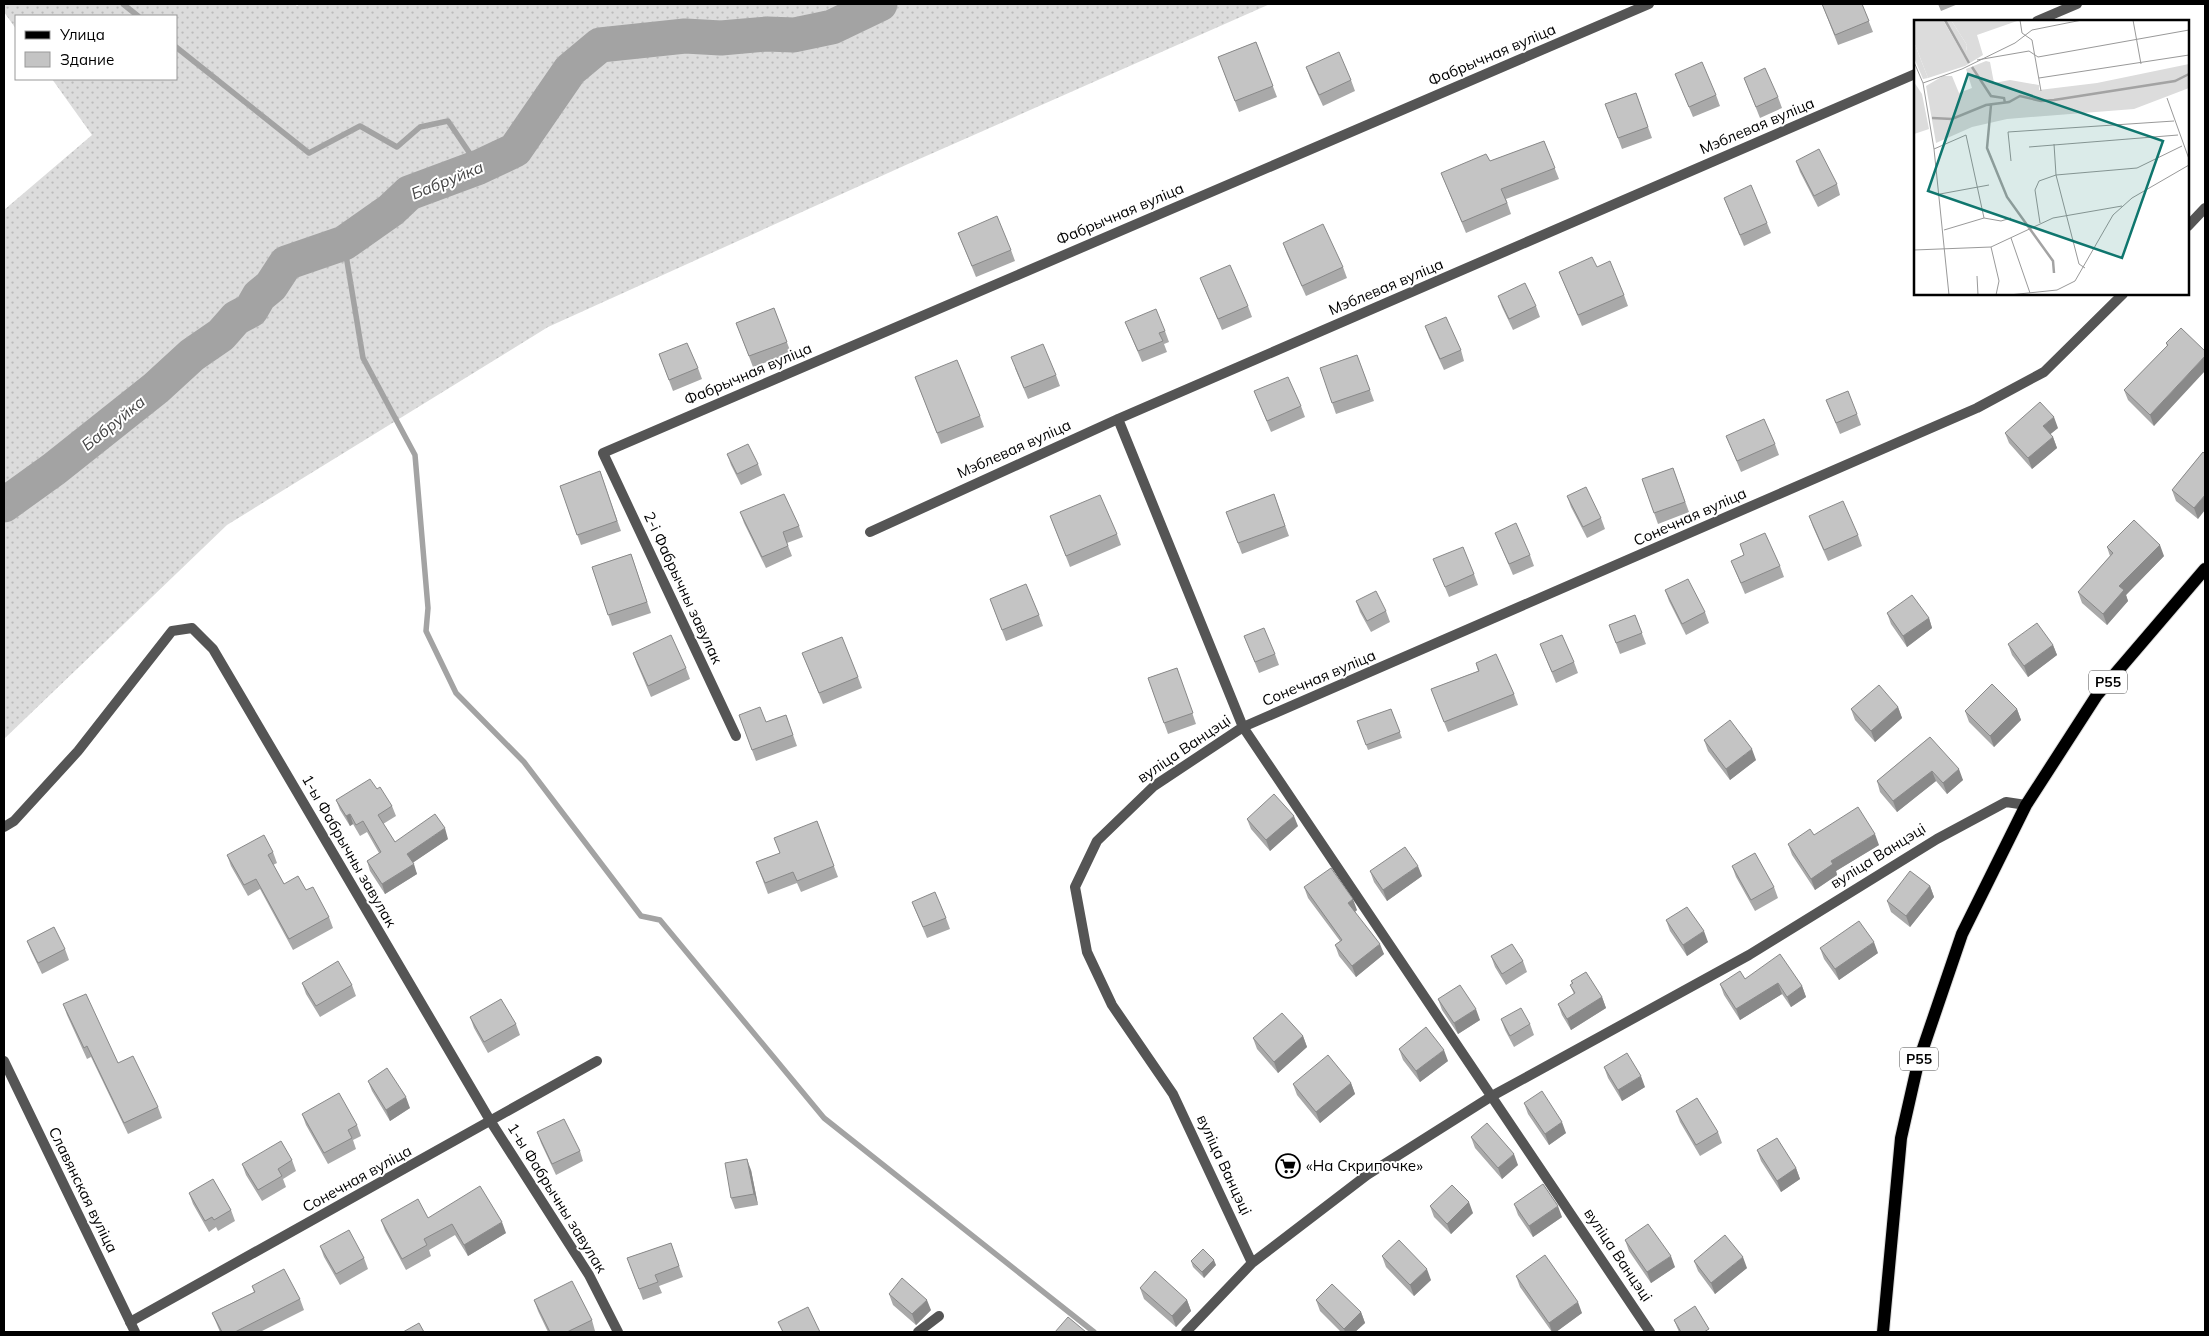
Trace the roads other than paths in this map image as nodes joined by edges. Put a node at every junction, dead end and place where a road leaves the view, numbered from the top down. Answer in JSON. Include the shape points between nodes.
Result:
{"nodes":[{"id":1,"x":1649,"y":4,"type":"edge"},
{"id":2,"x":2077,"y":4,"type":"edge"},
{"id":3,"x":2039,"y":20,"type":"edge"},
{"id":4,"x":1914,"y":74,"type":"edge"},
{"id":5,"x":2205,"y":208,"type":"edge"},
{"id":6,"x":2189,"y":225,"type":"edge"},
{"id":7,"x":2122,"y":295,"type":"edge"},
{"id":8,"x":1118,"y":419,"type":"junction"},
{"id":9,"x":603,"y":453,"type":"joint"},
{"id":10,"x":870,"y":532,"type":"dead end"},
{"id":11,"x":2205,"y":569,"type":"edge"},
{"id":12,"x":1243,"y":727,"type":"junction"},
{"id":13,"x":736,"y":736,"type":"dead end"},
{"id":14,"x":2026,"y":805,"type":"junction"},
{"id":15,"x":4,"y":827,"type":"edge"},
{"id":16,"x":4,"y":1061,"type":"edge"},
{"id":17,"x":597,"y":1061,"type":"dead end"},
{"id":18,"x":1492,"y":1096,"type":"junction"},
{"id":19,"x":491,"y":1122,"type":"junction"},
{"id":20,"x":1252,"y":1263,"type":"junction"},
{"id":21,"x":939,"y":1316,"type":"dead end"},
{"id":22,"x":130,"y":1322,"type":"junction"},
{"id":23,"x":135,"y":1332,"type":"edge"},
{"id":24,"x":618,"y":1332,"type":"edge"},
{"id":25,"x":918,"y":1332,"type":"edge"},
{"id":26,"x":1186,"y":1332,"type":"edge"},
{"id":27,"x":1650,"y":1332,"type":"edge"},
{"id":28,"x":1883,"y":1332,"type":"edge"}],
"edges":[{"from":1,"to":9,"type":"street","name":"Фабрычная вуліца"},
{"from":2,"to":3,"type":"street"},
{"from":4,"to":8,"type":"street","name":"Мэблевая вуліца"},
{"from":5,"to":6,"type":"street"},
{"from":7,"to":12,"type":"street","name":"Сонечная вуліца","via":[[2044,372],[1977,408]]},
{"from":8,"to":10,"type":"street","name":"Мэблевая вуліца"},
{"from":8,"to":12,"type":"street"},
{"from":9,"to":13,"type":"street","name":"2-і Фабрычны завулак"},
{"from":11,"to":14,"type":"main road","number":"Р55","via":[[2097,695]]},
{"from":12,"to":18,"type":"street","name":"вуліца Ванцэці"},
{"from":12,"to":20,"type":"street","name":"вуліца Ванцэці","via":[[1154,786],[1097,841],[1075,887],[1087,952],[1108,996],[1173,1094]]},
{"from":14,"to":18,"type":"street","name":"вуліца Ванцэці","via":[[2006,802],[1937,839],[1749,955]]},
{"from":14,"to":28,"type":"main road","number":"Р55","via":[[1962,934],[1918,1063],[1901,1138]]},
{"from":15,"to":19,"type":"street","name":"1-ы Фабрычны завулак","via":[[14,821],[78,752],[172,631],[192,628],[213,649]]},
{"from":16,"to":22,"type":"street","name":"Славянская вуліца"},
{"from":17,"to":19,"type":"street","name":"Сонечная вуліца"},
{"from":18,"to":20,"type":"street","name":"вуліца Ванцэці","via":[[1367,1175]]},
{"from":18,"to":27,"type":"street","name":"вуліца Ванцэці"},
{"from":19,"to":22,"type":"street","name":"Сонечная вуліца"},
{"from":19,"to":24,"type":"street","name":"1-ы Фабрычны завулак","via":[[589,1275]]},
{"from":20,"to":26,"type":"street","name":"вуліца Ванцэці"},
{"from":21,"to":25,"type":"street"},
{"from":22,"to":23,"type":"street","name":"Славянская вуліца"}]}
